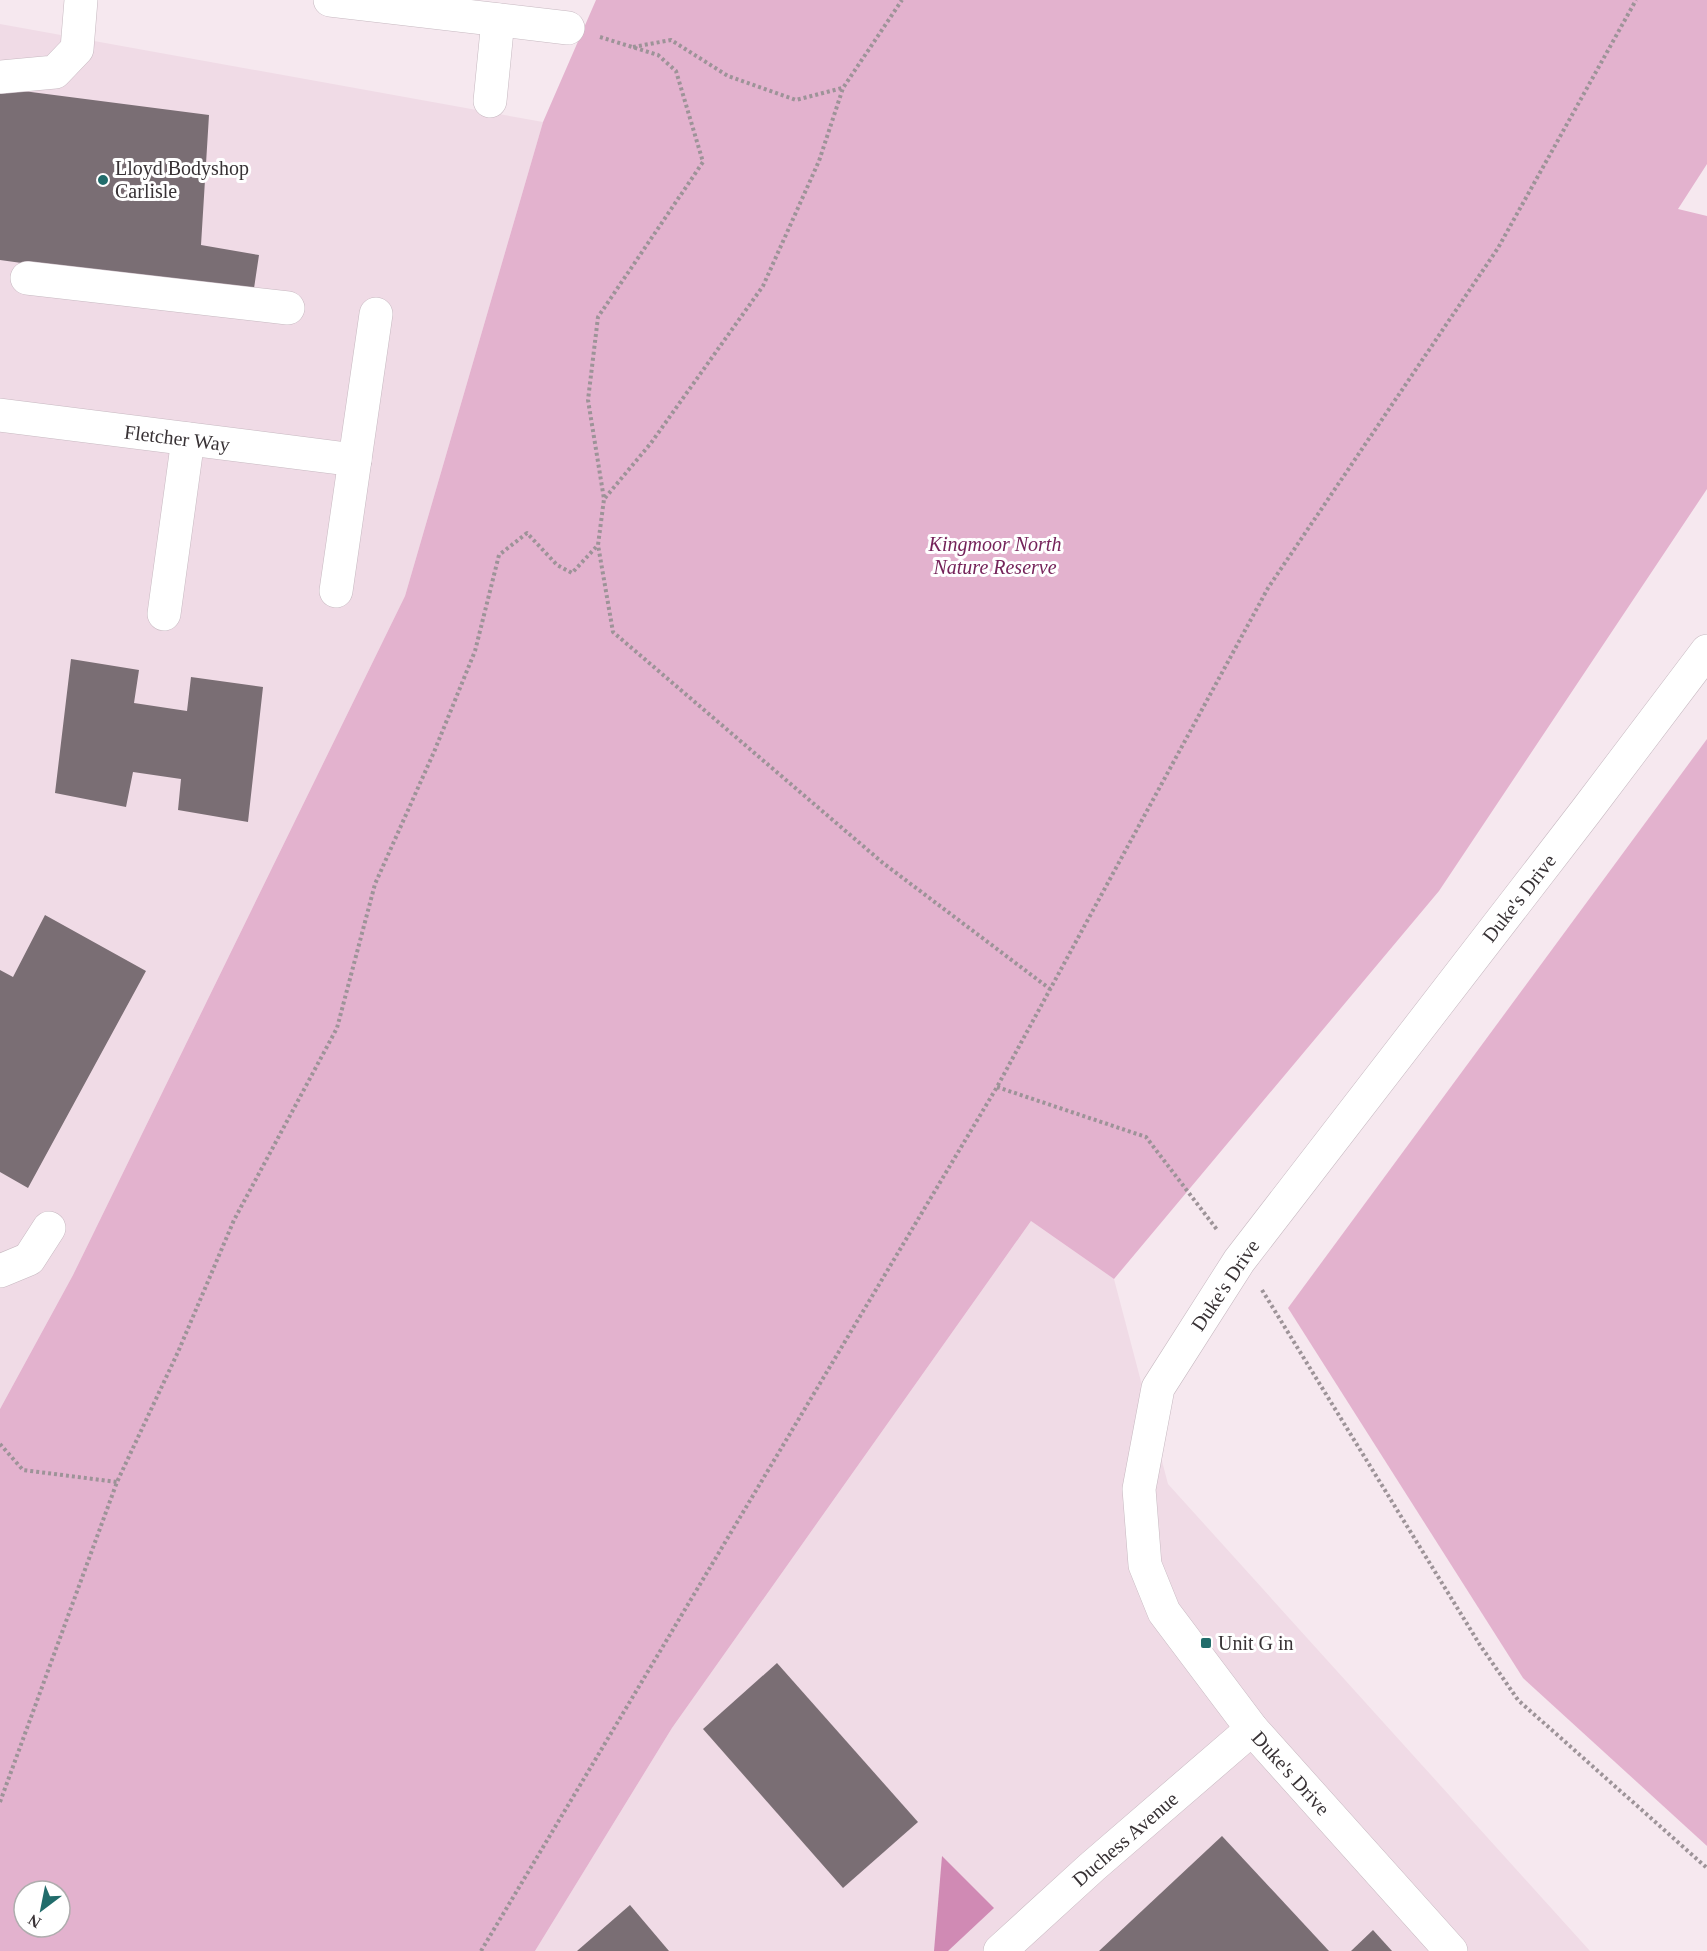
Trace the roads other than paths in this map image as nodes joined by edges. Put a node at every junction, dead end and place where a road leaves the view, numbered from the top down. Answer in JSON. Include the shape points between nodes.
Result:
{"nodes":[{"id":1,"x":81,"y":0,"type":"edge"},
{"id":2,"x":330,"y":0,"type":"edge"},
{"id":3,"x":498,"y":20,"type":"junction"},
{"id":4,"x":568,"y":28,"type":"dead end"},
{"id":5,"x":0,"y":77,"type":"edge"},
{"id":6,"x":490,"y":101,"type":"dead end"},
{"id":7,"x":27,"y":278,"type":"dead end"},
{"id":8,"x":288,"y":308,"type":"dead end"},
{"id":9,"x":376,"y":314,"type":"dead end"},
{"id":10,"x":0,"y":415,"type":"edge"},
{"id":11,"x":188,"y":439,"type":"junction"},
{"id":12,"x":355,"y":460,"type":"junction"},
{"id":13,"x":336,"y":591,"type":"dead end"},
{"id":14,"x":164,"y":614,"type":"dead end"},
{"id":15,"x":1707,"y":651,"type":"edge"},
{"id":16,"x":49,"y":1228,"type":"dead end"},
{"id":17,"x":0,"y":1271,"type":"edge"},
{"id":18,"x":1252,"y":1729,"type":"junction"},
{"id":19,"x":1000,"y":1951,"type":"edge"},
{"id":20,"x":1450,"y":1951,"type":"edge"}],
"edges":[{"from":1,"to":5,"type":"street","via":[[77,49],[55,72]]},
{"from":2,"to":3,"type":"street"},
{"from":3,"to":4,"type":"street"},
{"from":3,"to":6,"type":"street"},
{"from":7,"to":8,"type":"street"},
{"from":9,"to":12,"type":"street"},
{"from":10,"to":11,"type":"street","name":"Fletcher Way"},
{"from":11,"to":12,"type":"street","name":"Fletcher Way"},
{"from":11,"to":14,"type":"street"},
{"from":12,"to":13,"type":"street"},
{"from":15,"to":18,"type":"street","name":"Duke's Drive","via":[[1239,1261],[1158,1388],[1139,1489],[1145,1565],[1164,1612]]},
{"from":16,"to":17,"type":"street","via":[[29,1259]]},
{"from":18,"to":19,"type":"street","name":"Duchess Avenue"},
{"from":18,"to":20,"type":"street","name":"Duke's Drive"}]}
